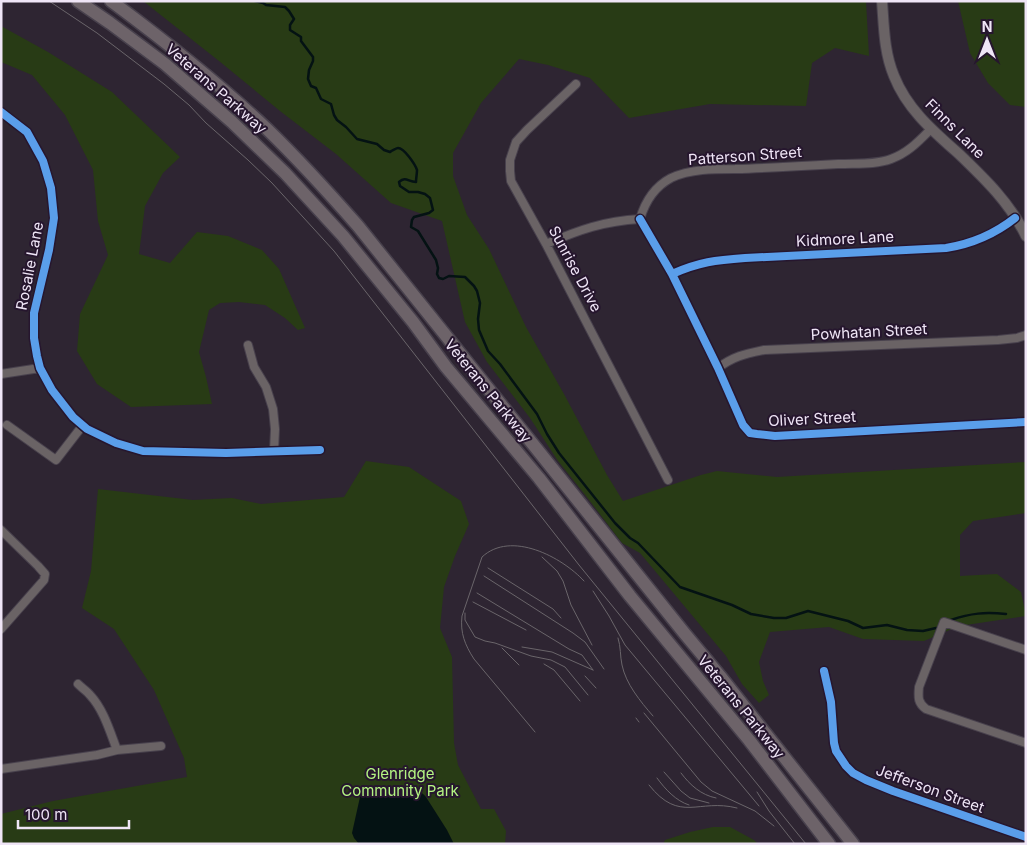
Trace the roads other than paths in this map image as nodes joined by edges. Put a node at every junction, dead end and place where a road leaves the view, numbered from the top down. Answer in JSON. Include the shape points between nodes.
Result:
{"nodes":[{"id":1,"x":78,"y":1,"type":"edge"},
{"id":2,"x":111,"y":1,"type":"edge"},
{"id":3,"x":882,"y":1,"type":"edge"},
{"id":4,"x":576,"y":84,"type":"dead end"},
{"id":5,"x":1,"y":112,"type":"edge"},
{"id":6,"x":931,"y":129,"type":"junction"},
{"id":7,"x":1015,"y":218,"type":"junction"},
{"id":8,"x":640,"y":220,"type":"junction"},
{"id":9,"x":1026,"y":236,"type":"edge"},
{"id":10,"x":546,"y":244,"type":"junction"},
{"id":11,"x":672,"y":274,"type":"junction"},
{"id":12,"x":1026,"y":336,"type":"edge"},
{"id":13,"x":248,"y":345,"type":"dead end"},
{"id":14,"x":40,"y":368,"type":"junction"},
{"id":15,"x":718,"y":368,"type":"junction"},
{"id":16,"x":1,"y":374,"type":"edge"},
{"id":17,"x":1026,"y":422,"type":"edge"},
{"id":18,"x":7,"y":425,"type":"dead end"},
{"id":19,"x":83,"y":425,"type":"junction"},
{"id":20,"x":320,"y":450,"type":"dead end"},
{"id":21,"x":274,"y":451,"type":"junction"},
{"id":22,"x":668,"y":480,"type":"dead end"},
{"id":23,"x":1,"y":530,"type":"edge"},
{"id":24,"x":1,"y":629,"type":"edge"},
{"id":25,"x":1026,"y":650,"type":"edge"},
{"id":26,"x":824,"y":671,"type":"dead end"},
{"id":27,"x":78,"y":684,"type":"dead end"},
{"id":28,"x":1026,"y":743,"type":"edge"},
{"id":29,"x":161,"y":746,"type":"dead end"},
{"id":30,"x":117,"y":750,"type":"junction"},
{"id":31,"x":1,"y":769,"type":"edge"},
{"id":32,"x":1026,"y":838,"type":"edge"},
{"id":33,"x":829,"y":844,"type":"edge"},
{"id":34,"x":853,"y":844,"type":"edge"}],
"edges":[{"from":1,"to":33,"type":"main road","name":"Veterans Parkway","via":[[165,64],[232,122],[343,236]]},
{"from":2,"to":34,"type":"main road","name":"Veterans Parkway","via":[[192,64],[267,129],[358,226]]},
{"from":3,"to":6,"type":"street","name":"Finns Lane","via":[[886,48],[894,77],[911,106]]},
{"from":4,"to":10,"type":"street","name":"Sunrise Drive","via":[[519,138],[510,160],[511,180]]},
{"from":5,"to":14,"type":"street","name":"Rosalie Lane","via":[[27,132],[43,161],[51,188],[54,218],[34,313],[34,338]]},
{"from":6,"to":7,"type":"street","name":"Finns Lane","via":[[992,186]]},
{"from":6,"to":8,"type":"street","name":"Patterson Street","via":[[902,154],[883,162],[710,170],[677,175],[655,190],[646,202]]},
{"from":7,"to":9,"type":"street","name":"Finns Lane"},
{"from":7,"to":11,"type":"street","name":"Kidmore Lane","via":[[968,243],[946,248],[713,260]]},
{"from":8,"to":10,"type":"street","via":[[599,224]]},
{"from":8,"to":11,"type":"street","name":"Oliver Street"},
{"from":10,"to":22,"type":"street","name":"Sunrise Drive"},
{"from":11,"to":15,"type":"street","name":"Oliver Street"},
{"from":12,"to":15,"type":"street","name":"Powhatan Street","via":[[998,340],[764,350],[728,360]]},
{"from":13,"to":21,"type":"street","via":[[254,367],[274,409]]},
{"from":14,"to":16,"type":"street"},
{"from":14,"to":19,"type":"street","name":"Rosalie Lane","via":[[52,390]]},
{"from":15,"to":17,"type":"street","name":"Oliver Street","via":[[743,425],[757,434],[775,436]]},
{"from":18,"to":19,"type":"street","via":[[56,460]]},
{"from":19,"to":21,"type":"street","name":"Rosalie Lane","via":[[116,443],[144,452]]},
{"from":20,"to":21,"type":"street","name":"Rosalie Lane"},
{"from":23,"to":24,"type":"street","via":[[44,574],[44,580]]},
{"from":25,"to":28,"type":"street","via":[[944,622],[919,696],[921,705],[926,709]]},
{"from":26,"to":32,"type":"street","name":"Jefferson Street","via":[[836,751],[853,773],[901,794]]},
{"from":27,"to":30,"type":"street","via":[[97,704]]},
{"from":29,"to":30,"type":"street"},
{"from":30,"to":31,"type":"street"}]}
